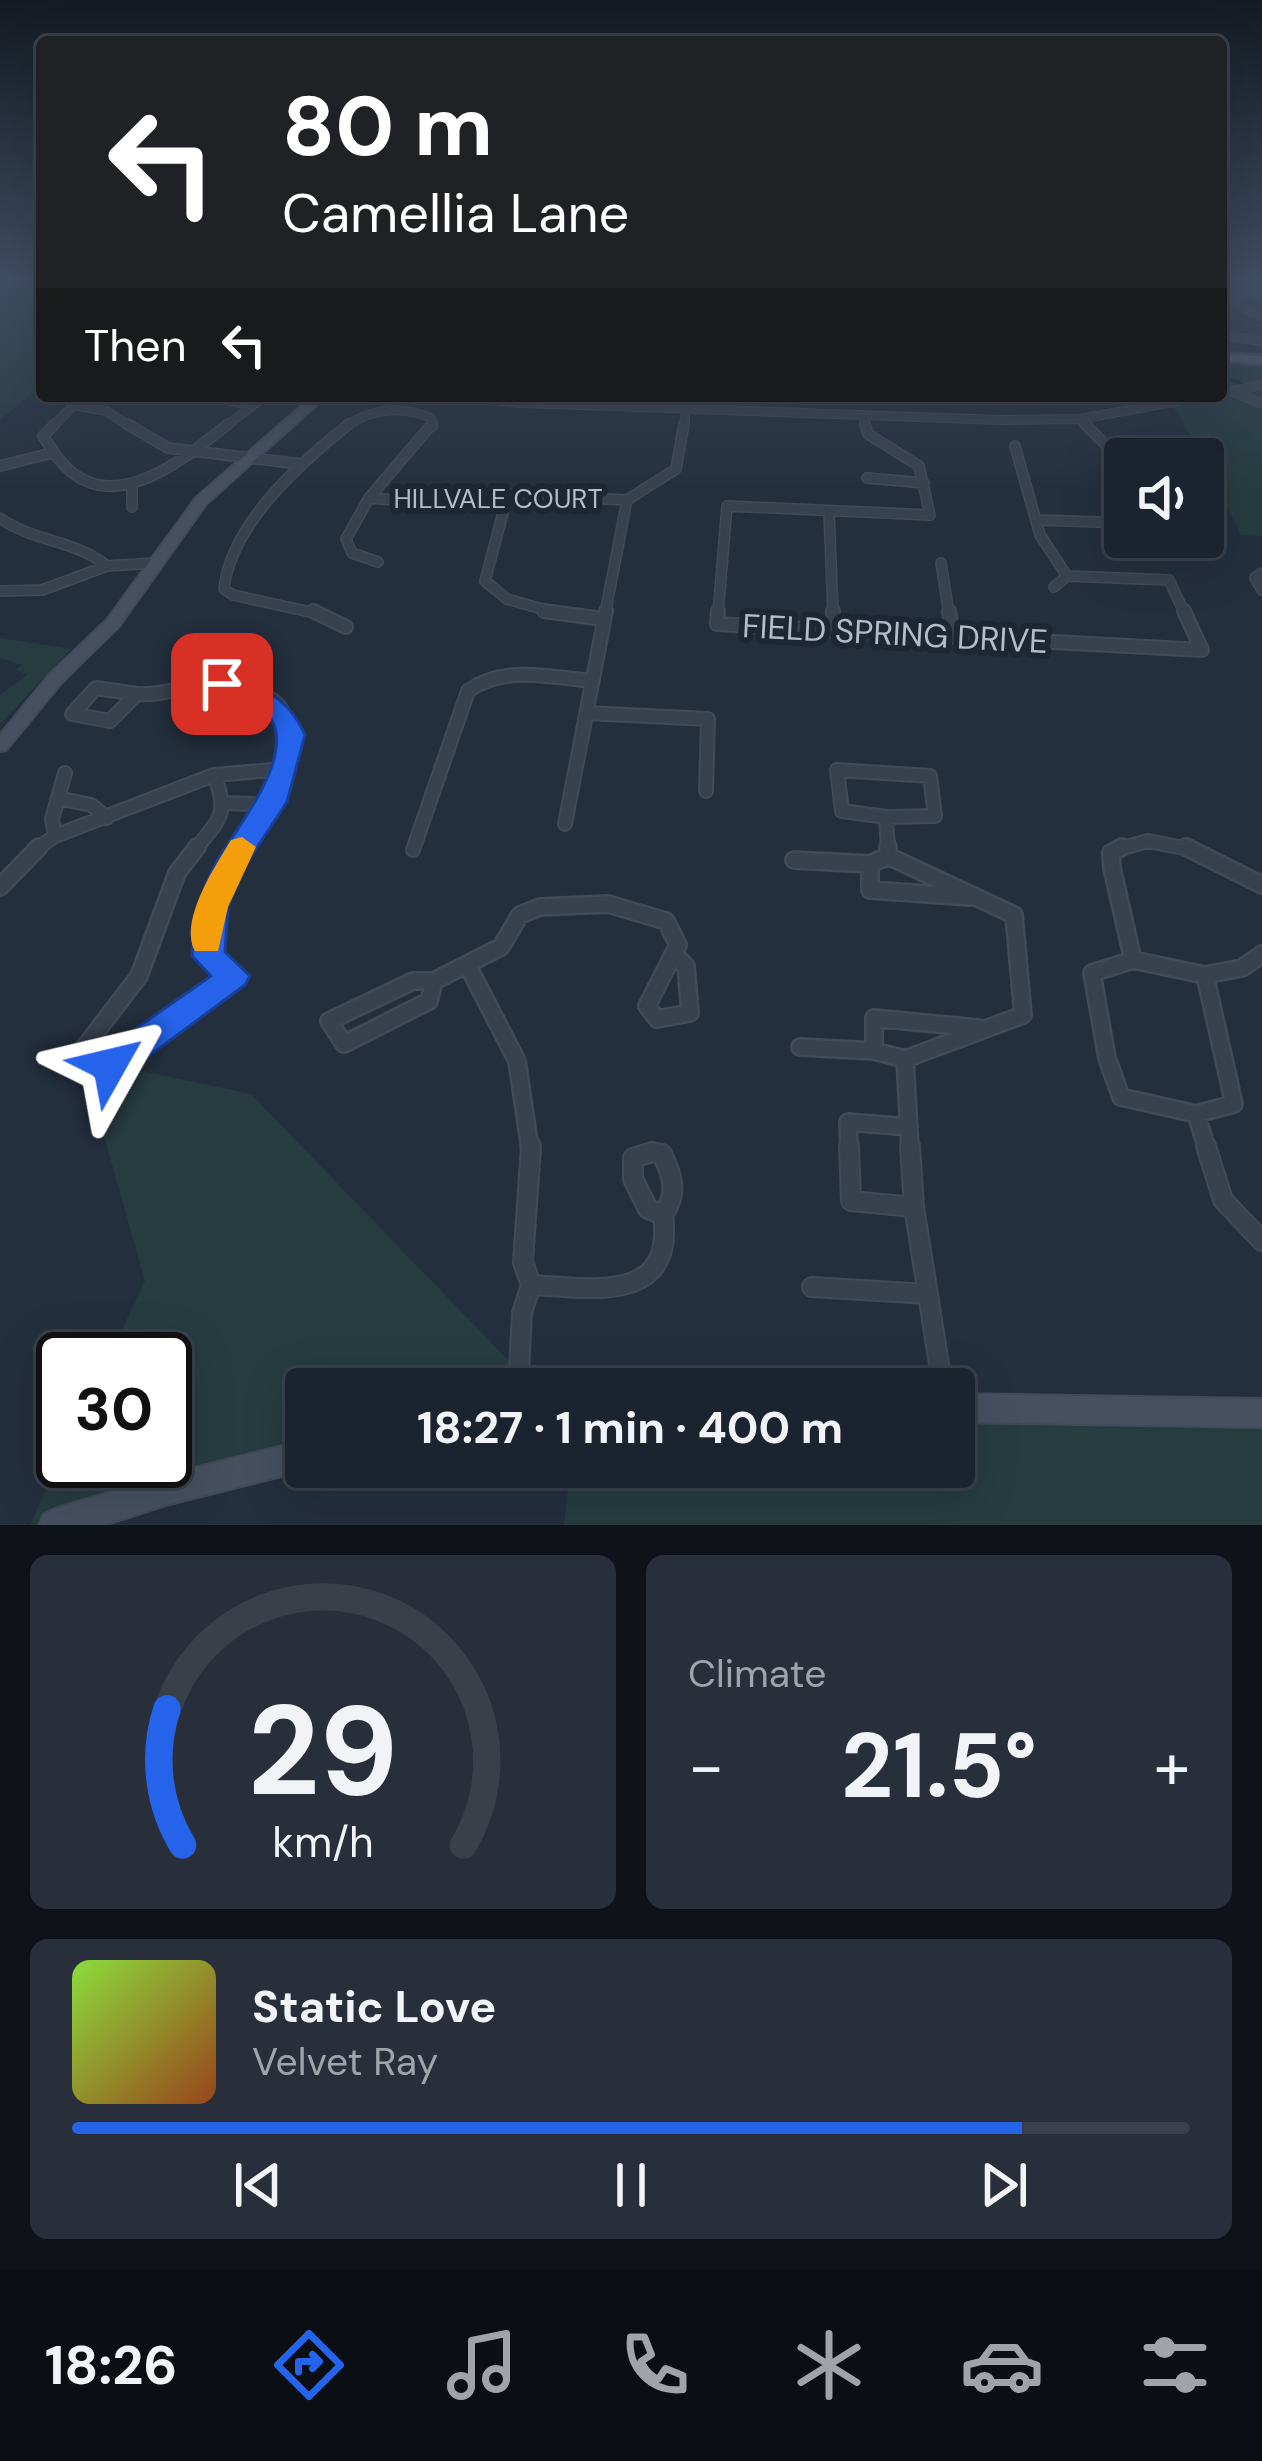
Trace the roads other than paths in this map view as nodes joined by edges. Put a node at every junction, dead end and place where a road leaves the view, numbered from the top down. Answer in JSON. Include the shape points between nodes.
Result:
{"nodes":[{"id":1,"x":1258,"y":349,"type":"edge"},
{"id":2,"x":1227,"y":357,"type":"edge"},
{"id":3,"x":1227,"y":393,"type":"edge"},
{"id":4,"x":76,"y":402,"type":"edge"},
{"id":5,"x":236,"y":402,"type":"edge"},
{"id":6,"x":256,"y":402,"type":"edge"},
{"id":7,"x":313,"y":402,"type":"edge"},
{"id":8,"x":552,"y":402,"type":"edge"},
{"id":9,"x":1172,"y":402,"type":"edge"},
{"id":10,"x":1262,"y":403,"type":"edge"},
{"id":11,"x":73,"y":405,"type":"junction"},
{"id":12,"x":252,"y":405,"type":"junction"},
{"id":13,"x":686,"y":410,"type":"junction"},
{"id":14,"x":863,"y":417,"type":"junction"},
{"id":15,"x":1080,"y":419,"type":"junction"},
{"id":16,"x":1104,"y":443,"type":"edge"},
{"id":17,"x":1015,"y":446,"type":"dead end"},
{"id":18,"x":191,"y":451,"type":"junction"},
{"id":19,"x":52,"y":453,"type":"junction"},
{"id":20,"x":245,"y":457,"type":"junction"},
{"id":21,"x":301,"y":464,"type":"junction"},
{"id":22,"x":0,"y":466,"type":"edge"},
{"id":23,"x":867,"y":478,"type":"dead end"},
{"id":24,"x":924,"y":483,"type":"junction"},
{"id":25,"x":132,"y":485,"type":"junction"},
{"id":26,"x":508,"y":494,"type":"junction"},
{"id":27,"x":369,"y":498,"type":"junction"},
{"id":28,"x":627,"y":500,"type":"junction"},
{"id":29,"x":132,"y":507,"type":"dead end"},
{"id":30,"x":829,"y":511,"type":"junction"},
{"id":31,"x":0,"y":518,"type":"edge"},
{"id":32,"x":1038,"y":520,"type":"junction"},
{"id":33,"x":1104,"y":522,"type":"edge"},
{"id":34,"x":378,"y":562,"type":"dead end"},
{"id":35,"x":157,"y":563,"type":"junction"},
{"id":36,"x":941,"y":563,"type":"dead end"},
{"id":37,"x":107,"y":566,"type":"junction"},
{"id":38,"x":1262,"y":573,"type":"edge"},
{"id":39,"x":1067,"y":576,"type":"junction"},
{"id":40,"x":1054,"y":586,"type":"dead end"},
{"id":41,"x":1262,"y":590,"type":"edge"},
{"id":42,"x":0,"y":591,"type":"edge"},
{"id":43,"x":603,"y":619,"type":"junction"},
{"id":44,"x":346,"y":627,"type":"dead end"},
{"id":45,"x":834,"y":630,"type":"junction"},
{"id":46,"x":952,"y":636,"type":"junction"},
{"id":47,"x":591,"y":681,"type":"junction"},
{"id":48,"x":137,"y":694,"type":"dead end"},
{"id":49,"x":586,"y":712,"type":"junction"},
{"id":50,"x":0,"y":746,"type":"edge"},
{"id":51,"x":284,"y":769,"type":"junction"},
{"id":52,"x":65,"y":773,"type":"dead end"},
{"id":53,"x":214,"y":776,"type":"junction"},
{"id":54,"x":706,"y":791,"type":"dead end"},
{"id":55,"x":58,"y":798,"type":"junction"},
{"id":56,"x":225,"y":803,"type":"junction"},
{"id":57,"x":271,"y":805,"type":"junction"},
{"id":58,"x":107,"y":818,"type":"junction"},
{"id":59,"x":886,"y":818,"type":"junction"},
{"id":60,"x":565,"y":824,"type":"dead end"},
{"id":61,"x":55,"y":836,"type":"junction"},
{"id":62,"x":413,"y":850,"type":"dead end"},
{"id":63,"x":888,"y":856,"type":"junction"},
{"id":64,"x":794,"y":860,"type":"dead end"},
{"id":65,"x":870,"y":864,"type":"junction"},
{"id":66,"x":1262,"y":885,"type":"edge"},
{"id":67,"x":0,"y":886,"type":"edge"},
{"id":68,"x":977,"y":898,"type":"junction"},
{"id":69,"x":1262,"y":954,"type":"edge"},
{"id":70,"x":676,"y":956,"type":"dead end"},
{"id":71,"x":1133,"y":960,"type":"junction"},
{"id":72,"x":468,"y":966,"type":"junction"},
{"id":73,"x":1205,"y":975,"type":"junction"},
{"id":74,"x":434,"y":981,"type":"junction"},
{"id":75,"x":985,"y":1029,"type":"junction"},
{"id":76,"x":800,"y":1047,"type":"dead end"},
{"id":77,"x":874,"y":1051,"type":"junction"},
{"id":78,"x":905,"y":1059,"type":"junction"},
{"id":79,"x":1196,"y":1114,"type":"junction"},
{"id":80,"x":909,"y":1127,"type":"junction"},
{"id":81,"x":914,"y":1207,"type":"junction"},
{"id":82,"x":663,"y":1215,"type":"dead end"},
{"id":83,"x":1262,"y":1241,"type":"edge"},
{"id":84,"x":530,"y":1285,"type":"junction"},
{"id":85,"x":812,"y":1287,"type":"dead end"},
{"id":86,"x":928,"y":1294,"type":"junction"},
{"id":87,"x":519,"y":1368,"type":"edge"},
{"id":88,"x":940,"y":1368,"type":"edge"},
{"id":89,"x":975,"y":1408,"type":"edge"},
{"id":90,"x":1262,"y":1413,"type":"edge"},
{"id":91,"x":285,"y":1461,"type":"edge"},
{"id":92,"x":56,"y":1525,"type":"edge"}],
"edges":[{"from":1,"to":2,"type":"main road"},
{"from":3,"to":10,"type":"street"},
{"from":4,"to":11,"type":"street"},
{"from":5,"to":12,"type":"street"},
{"from":6,"to":12,"type":"street"},
{"from":7,"to":20,"type":"main road"},
{"from":8,"to":13,"type":"street"},
{"from":9,"to":15,"type":"street"},
{"from":11,"to":18,"type":"street","via":[[109,410],[153,444]]},
{"from":11,"to":19,"type":"street","via":[[43,436]]},
{"from":12,"to":18,"type":"street"},
{"from":13,"to":14,"type":"street"},
{"from":13,"to":28,"type":"street","via":[[677,472]]},
{"from":14,"to":15,"type":"street"},
{"from":14,"to":24,"type":"street","via":[[868,434],[914,457]]},
{"from":15,"to":16,"type":"street"},
{"from":17,"to":32,"type":"street","name":"FIELD SPRING DRIVE"},
{"from":18,"to":20,"type":"street"},
{"from":18,"to":25,"type":"street","via":[[164,474]]},
{"from":19,"to":22,"type":"street"},
{"from":19,"to":25,"type":"street","via":[[82,482]]},
{"from":20,"to":21,"type":"street"},
{"from":20,"to":35,"type":"main road"},
{"from":21,"to":27,"type":"street","via":[[364,414],[405,410],[431,418],[433,428]]},
{"from":21,"to":44,"type":"street","via":[[222,581],[233,595],[313,611]]},
{"from":23,"to":24,"type":"street"},
{"from":24,"to":30,"type":"street","name":"FIELD SPRING DRIVE","via":[[930,515]]},
{"from":25,"to":29,"type":"street"},
{"from":26,"to":27,"type":"street","name":"HILLVALE COURT"},
{"from":26,"to":28,"type":"street","name":"HILLVALE COURT"},
{"from":26,"to":43,"type":"street","via":[[485,581],[490,590]]},
{"from":27,"to":34,"type":"street","via":[[346,539],[352,553]]},
{"from":28,"to":43,"type":"street"},
{"from":30,"to":45,"type":"street"},
{"from":30,"to":45,"type":"street","name":"FIELD SPRING DRIVE","via":[[727,506],[717,624]]},
{"from":31,"to":37,"type":"street","via":[[28,538],[87,552]]},
{"from":32,"to":33,"type":"street"},
{"from":32,"to":39,"type":"street","name":"FIELD SPRING DRIVE","via":[[1051,562]]},
{"from":35,"to":37,"type":"street"},
{"from":35,"to":50,"type":"main road"},
{"from":36,"to":46,"type":"street"},
{"from":37,"to":42,"type":"street","via":[[41,590]]},
{"from":38,"to":41,"type":"street","via":[[1255,578]]},
{"from":39,"to":40,"type":"street","name":"FIELD SPRING DRIVE"},
{"from":39,"to":46,"type":"street","name":"FIELD SPRING DRIVE","via":[[1168,580],[1202,650]]},
{"from":43,"to":47,"type":"street"},
{"from":45,"to":46,"type":"street","name":"FIELD SPRING DRIVE"},
{"from":47,"to":49,"type":"street"},
{"from":47,"to":62,"type":"street","via":[[477,682]]},
{"from":48,"to":51,"type":"street","via":[[222,684],[265,698],[292,735]]},
{"from":49,"to":54,"type":"street","via":[[708,719]]},
{"from":49,"to":60,"type":"street"},
{"from":51,"to":53,"type":"street"},
{"from":51,"to":57,"type":"street"},
{"from":52,"to":55,"type":"street"},
{"from":53,"to":56,"type":"street"},
{"from":53,"to":58,"type":"street"},
{"from":55,"to":58,"type":"street"},
{"from":55,"to":61,"type":"street"},
{"from":56,"to":57,"type":"street"},
{"from":56,"to":57,"type":"street","via":[[177,873],[139,976],[77,1057],[89,1069],[110,1065],[233,976],[208,956],[212,907]]},
{"from":58,"to":61,"type":"street"},
{"from":59,"to":59,"type":"street","via":[[935,816],[930,776],[837,770],[842,811]]},
{"from":59,"to":63,"type":"street"},
{"from":61,"to":67,"type":"street"},
{"from":63,"to":65,"type":"street"},
{"from":63,"to":68,"type":"street"},
{"from":64,"to":65,"type":"street"},
{"from":65,"to":68,"type":"street","via":[[870,890]]},
{"from":66,"to":71,"type":"street","via":[[1182,845],[1123,844],[1111,853],[1112,868]]},
{"from":68,"to":75,"type":"street","via":[[1015,915],[1020,944],[1023,1015]]},
{"from":69,"to":73,"type":"street","via":[[1242,968]]},
{"from":70,"to":72,"type":"street","via":[[666,922],[586,902],[520,915],[501,947]]},
{"from":71,"to":73,"type":"street"},
{"from":71,"to":79,"type":"street","via":[[1092,973],[1120,1096]]},
{"from":72,"to":74,"type":"street"},
{"from":72,"to":84,"type":"street","via":[[517,1061],[531,1139],[523,1262]]},
{"from":73,"to":79,"type":"street","via":[[1234,1104]]},
{"from":74,"to":74,"type":"street","via":[[429,1001],[344,1044],[329,1022],[412,981]]},
{"from":75,"to":77,"type":"street","via":[[874,1018]]},
{"from":75,"to":78,"type":"street"},
{"from":76,"to":77,"type":"street"},
{"from":77,"to":78,"type":"street"},
{"from":78,"to":80,"type":"street"},
{"from":79,"to":83,"type":"street","via":[[1223,1200]]},
{"from":80,"to":81,"type":"street"},
{"from":80,"to":81,"type":"street","via":[[848,1122],[851,1201]]},
{"from":81,"to":86,"type":"street"},
{"from":82,"to":84,"type":"street","via":[[663,1248],[647,1277],[612,1288]]},
{"from":84,"to":87,"type":"street"},
{"from":85,"to":86,"type":"street"},
{"from":86,"to":88,"type":"street"},
{"from":89,"to":90,"type":"main road"},
{"from":91,"to":92,"type":"main road"}]}
